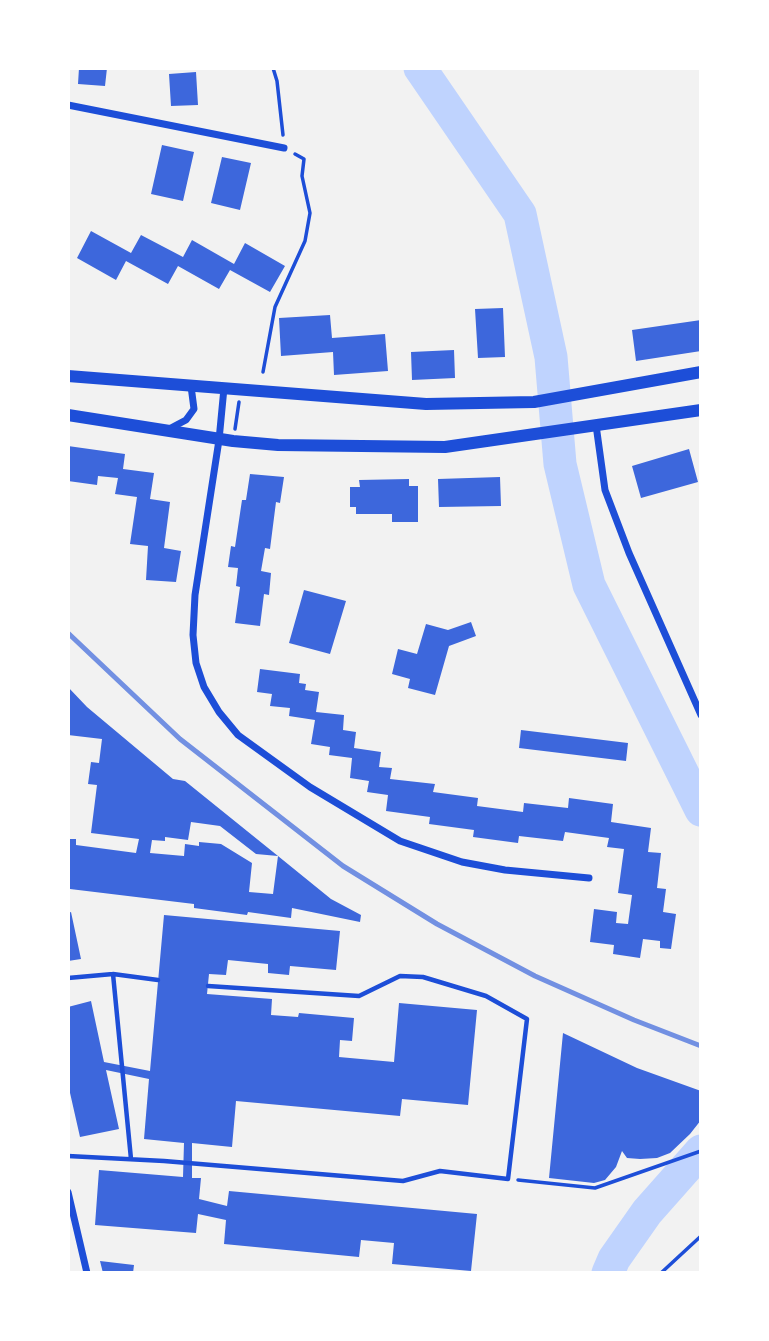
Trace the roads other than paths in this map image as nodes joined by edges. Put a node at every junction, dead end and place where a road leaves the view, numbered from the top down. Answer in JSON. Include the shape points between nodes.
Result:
{"nodes":[{"id":1,"x":68,"y":105,"type":"edge"},
{"id":2,"x":284,"y":148,"type":"road end"},
{"id":3,"x":701,"y":372,"type":"edge"},
{"id":4,"x":68,"y":376,"type":"edge"},
{"id":5,"x":191,"y":386,"type":"junction"},
{"id":6,"x":224,"y":388,"type":"junction"},
{"id":7,"x":701,"y":410,"type":"edge"},
{"id":8,"x":68,"y":415,"type":"edge"},
{"id":9,"x":596,"y":425,"type":"junction"},
{"id":10,"x":168,"y":430,"type":"junction"},
{"id":11,"x":219,"y":440,"type":"junction"},
{"id":12,"x":701,"y":715,"type":"edge"},
{"id":13,"x":589,"y":878,"type":"dead end"},
{"id":14,"x":113,"y":974,"type":"junction"},
{"id":15,"x":68,"y":978,"type":"edge"},
{"id":16,"x":158,"y":980,"type":"dead end"},
{"id":17,"x":208,"y":986,"type":"dead end"},
{"id":18,"x":68,"y":1156,"type":"edge"},
{"id":19,"x":131,"y":1159,"type":"junction"},
{"id":20,"x":68,"y":1192,"type":"edge"},
{"id":21,"x":87,"y":1273,"type":"edge"}],
"edges":[{"from":1,"to":2,"type":"street"},
{"from":3,"to":6,"type":"main road","via":[[534,402],[426,404]]},
{"from":4,"to":5,"type":"main road"},
{"from":5,"to":6,"type":"main road"},
{"from":5,"to":10,"type":"street","via":[[194,409],[186,420]]},
{"from":6,"to":11,"type":"street"},
{"from":7,"to":9,"type":"main road"},
{"from":8,"to":10,"type":"main road"},
{"from":9,"to":11,"type":"main road","via":[[444,447]]},
{"from":9,"to":12,"type":"street","via":[[605,490]]},
{"from":10,"to":11,"type":"main road"},
{"from":11,"to":13,"type":"street","via":[[193,635],[204,687],[238,735],[320,793],[421,849],[505,870]]},
{"from":14,"to":15,"type":"lane"},
{"from":14,"to":16,"type":"lane"},
{"from":14,"to":19,"type":"lane"},
{"from":17,"to":19,"type":"lane","via":[[359,996],[400,976],[423,976],[486,996],[527,1019],[508,1179],[440,1171],[403,1181]]},
{"from":18,"to":19,"type":"lane"},
{"from":20,"to":21,"type":"street"}]}
